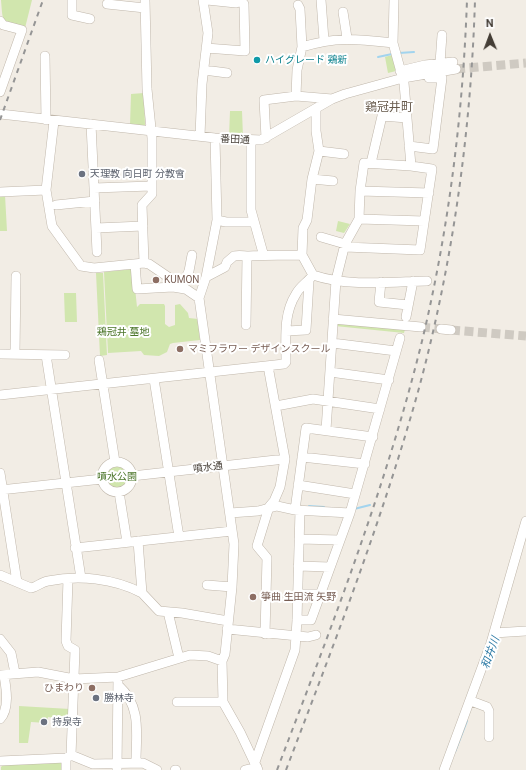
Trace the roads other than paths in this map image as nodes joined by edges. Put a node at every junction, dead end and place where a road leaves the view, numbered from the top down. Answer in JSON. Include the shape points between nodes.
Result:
{"nodes":[{"id":1,"x":72,"y":0,"type":"edge"},
{"id":2,"x":202,"y":0,"type":"edge"},
{"id":3,"x":207,"y":0,"type":"edge"},
{"id":4,"x":321,"y":0,"type":"edge"},
{"id":5,"x":394,"y":0,"type":"edge"},
{"id":6,"x":107,"y":4,"type":"dead end"},
{"id":7,"x":145,"y":4,"type":"edge"},
{"id":8,"x":298,"y":5,"type":"dead end"},
{"id":9,"x":343,"y":12,"type":"dead end"},
{"id":10,"x":90,"y":19,"type":"dead end"},
{"id":11,"x":0,"y":21,"type":"edge"},
{"id":12,"x":442,"y":35,"type":"dead end"},
{"id":13,"x":347,"y":38,"type":"junction"},
{"id":14,"x":324,"y":40,"type":"junction"},
{"id":15,"x":393,"y":43,"type":"junction"},
{"id":16,"x":302,"y":47,"type":"junction"},
{"id":17,"x":206,"y":48,"type":"junction"},
{"id":18,"x":45,"y":56,"type":"dead end"},
{"id":19,"x":0,"y":62,"type":"edge"},
{"id":20,"x":10,"y":63,"type":"junction"},
{"id":21,"x":440,"y":63,"type":"junction"},
{"id":22,"x":204,"y":70,"type":"junction"},
{"id":23,"x":227,"y":73,"type":"dead end"},
{"id":24,"x":402,"y":77,"type":"junction"},
{"id":25,"x":0,"y":92,"type":"edge"},
{"id":26,"x":296,"y":96,"type":"junction"},
{"id":27,"x":332,"y":99,"type":"junction"},
{"id":28,"x":316,"y":109,"type":"junction"},
{"id":29,"x":0,"y":114,"type":"edge"},
{"id":30,"x":407,"y":118,"type":"junction"},
{"id":31,"x":50,"y":120,"type":"junction"},
{"id":32,"x":90,"y":124,"type":"junction"},
{"id":33,"x":149,"y":130,"type":"junction"},
{"id":34,"x":200,"y":136,"type":"junction"},
{"id":35,"x":215,"y":138,"type":"junction"},
{"id":36,"x":266,"y":138,"type":"junction"},
{"id":37,"x":251,"y":141,"type":"junction"},
{"id":38,"x":410,"y":146,"type":"junction"},
{"id":39,"x":319,"y":151,"type":"junction"},
{"id":40,"x":344,"y":154,"type":"dead end"},
{"id":41,"x":371,"y":163,"type":"junction"},
{"id":42,"x":411,"y":166,"type":"junction"},
{"id":43,"x":312,"y":179,"type":"junction"},
{"id":44,"x":334,"y":181,"type":"dead end"},
{"id":45,"x":152,"y":186,"type":"junction"},
{"id":46,"x":94,"y":188,"type":"junction"},
{"id":47,"x":46,"y":190,"type":"junction"},
{"id":48,"x":360,"y":191,"type":"junction"},
{"id":49,"x":0,"y":192,"type":"edge"},
{"id":50,"x":429,"y":193,"type":"junction"},
{"id":51,"x":95,"y":201,"type":"junction"},
{"id":52,"x":56,"y":205,"type":"dead end"},
{"id":53,"x":359,"y":219,"type":"junction"},
{"id":54,"x":217,"y":220,"type":"junction"},
{"id":55,"x":424,"y":221,"type":"junction"},
{"id":56,"x":254,"y":222,"type":"junction"},
{"id":57,"x":143,"y":226,"type":"junction"},
{"id":58,"x":96,"y":228,"type":"junction"},
{"id":59,"x":321,"y":238,"type":"dead end"},
{"id":60,"x":345,"y":245,"type":"junction"},
{"id":61,"x":97,"y":252,"type":"dead end"},
{"id":62,"x":263,"y":253,"type":"junction"},
{"id":63,"x":192,"y":255,"type":"dead end"},
{"id":64,"x":302,"y":255,"type":"junction"},
{"id":65,"x":247,"y":256,"type":"junction"},
{"id":66,"x":139,"y":263,"type":"junction"},
{"id":67,"x":16,"y":276,"type":"dead end"},
{"id":68,"x":206,"y":277,"type":"junction"},
{"id":69,"x":311,"y":278,"type":"junction"},
{"id":70,"x":336,"y":280,"type":"junction"},
{"id":71,"x":427,"y":281,"type":"dead end"},
{"id":72,"x":381,"y":282,"type":"junction"},
{"id":73,"x":413,"y":282,"type":"junction"},
{"id":74,"x":186,"y":288,"type":"junction"},
{"id":75,"x":199,"y":298,"type":"junction"},
{"id":76,"x":286,"y":304,"type":"dead end"},
{"id":77,"x":408,"y":305,"type":"junction"},
{"id":78,"x":406,"y":317,"type":"dead end"},
{"id":79,"x":287,"y":318,"type":"junction"},
{"id":80,"x":333,"y":319,"type":"junction"},
{"id":81,"x":246,"y":325,"type":"dead end"},
{"id":82,"x":421,"y":327,"type":"tunnel mouth"},
{"id":83,"x":286,"y":331,"type":"junction"},
{"id":84,"x":400,"y":338,"type":"dead end"},
{"id":85,"x":332,"y":343,"type":"junction"},
{"id":86,"x":396,"y":351,"type":"junction"},
{"id":87,"x":0,"y":354,"type":"edge"},
{"id":88,"x":15,"y":354,"type":"junction"},
{"id":89,"x":46,"y":355,"type":"junction"},
{"id":90,"x":64,"y":355,"type":"dead end"},
{"id":91,"x":98,"y":360,"type":"dead end"},
{"id":92,"x":268,"y":366,"type":"junction"},
{"id":93,"x":330,"y":372,"type":"junction"},
{"id":94,"x":209,"y":373,"type":"junction"},
{"id":95,"x":154,"y":379,"type":"junction"},
{"id":96,"x":388,"y":380,"type":"junction"},
{"id":97,"x":103,"y":384,"type":"junction"},
{"id":98,"x":51,"y":389,"type":"junction"},
{"id":99,"x":0,"y":395,"type":"edge"},
{"id":100,"x":329,"y":402,"type":"junction"},
{"id":101,"x":276,"y":406,"type":"junction"},
{"id":102,"x":380,"y":409,"type":"junction"},
{"id":103,"x":326,"y":430,"type":"junction"},
{"id":104,"x":373,"y":437,"type":"junction"},
{"id":105,"x":302,"y":457,"type":"junction"},
{"id":106,"x":284,"y":459,"type":"junction"},
{"id":107,"x":115,"y":462,"type":"junction"},
{"id":108,"x":365,"y":464,"type":"junction"},
{"id":109,"x":224,"y":466,"type":"junction"},
{"id":110,"x":168,"y":472,"type":"junction"},
{"id":111,"x":0,"y":473,"type":"edge"},
{"id":112,"x":132,"y":476,"type":"junction"},
{"id":113,"x":102,"y":479,"type":"junction"},
{"id":114,"x":66,"y":483,"type":"junction"},
{"id":115,"x":298,"y":485,"type":"junction"},
{"id":116,"x":1,"y":490,"type":"edge"},
{"id":117,"x":119,"y":492,"type":"junction"},
{"id":118,"x":355,"y":494,"type":"junction"},
{"id":119,"x":269,"y":507,"type":"junction"},
{"id":120,"x":297,"y":510,"type":"junction"},
{"id":121,"x":230,"y":513,"type":"junction"},
{"id":122,"x":350,"y":513,"type":"junction"},
{"id":123,"x":525,"y":526,"type":"edge"},
{"id":124,"x":232,"y":531,"type":"junction"},
{"id":125,"x":178,"y":537,"type":"junction"},
{"id":126,"x":299,"y":539,"type":"junction"},
{"id":127,"x":340,"y":540,"type":"junction"},
{"id":128,"x":138,"y":541,"type":"junction"},
{"id":129,"x":127,"y":542,"type":"junction"},
{"id":130,"x":75,"y":548,"type":"junction"},
{"id":131,"x":298,"y":566,"type":"junction"},
{"id":132,"x":330,"y":567,"type":"junction"},
{"id":133,"x":0,"y":575,"type":"edge"},
{"id":134,"x":81,"y":578,"type":"junction"},
{"id":135,"x":68,"y":579,"type":"junction"},
{"id":136,"x":17,"y":582,"type":"junction"},
{"id":137,"x":207,"y":584,"type":"dead end"},
{"id":138,"x":232,"y":587,"type":"junction"},
{"id":139,"x":142,"y":593,"type":"junction"},
{"id":140,"x":298,"y":594,"type":"junction"},
{"id":141,"x":320,"y":594,"type":"junction"},
{"id":142,"x":168,"y":612,"type":"junction"},
{"id":143,"x":297,"y":620,"type":"junction"},
{"id":144,"x":228,"y":625,"type":"junction"},
{"id":145,"x":526,"y":631,"type":"edge"},
{"id":146,"x":494,"y":633,"type":"junction"},
{"id":147,"x":265,"y":634,"type":"junction"},
{"id":148,"x":296,"y":636,"type":"junction"},
{"id":149,"x":316,"y":636,"type":"dead end"},
{"id":150,"x":0,"y":639,"type":"edge"},
{"id":151,"x":179,"y":658,"type":"junction"},
{"id":152,"x":222,"y":661,"type":"junction"},
{"id":153,"x":15,"y":673,"type":"junction"},
{"id":154,"x":2,"y":675,"type":"edge"},
{"id":155,"x":74,"y":679,"type":"junction"},
{"id":156,"x":118,"y":681,"type":"junction"},
{"id":157,"x":471,"y":701,"type":"junction"},
{"id":158,"x":177,"y":702,"type":"dead end"},
{"id":159,"x":223,"y":702,"type":"junction"},
{"id":160,"x":0,"y":719,"type":"edge"},
{"id":161,"x":489,"y":737,"type":"dead end"},
{"id":162,"x":68,"y":757,"type":"junction"},
{"id":163,"x":0,"y":761,"type":"edge"},
{"id":164,"x":136,"y":762,"type":"junction"},
{"id":165,"x":256,"y":766,"type":"edge"},
{"id":166,"x":117,"y":767,"type":"edge"},
{"id":167,"x":66,"y":770,"type":"edge"},
{"id":168,"x":156,"y":770,"type":"edge"},
{"id":169,"x":245,"y":770,"type":"edge"},
{"id":170,"x":444,"y":770,"type":"edge"}],
"edges":[{"from":1,"to":10,"type":"street","via":[[72,15]]},
{"from":2,"to":17,"type":"street","via":[[208,33]]},
{"from":3,"to":17,"type":"street","via":[[236,3],[240,0],[244,4],[245,51]]},
{"from":4,"to":14,"type":"street"},
{"from":5,"to":15,"type":"street"},
{"from":6,"to":7,"type":"street"},
{"from":7,"to":33,"type":"street"},
{"from":8,"to":16,"type":"street"},
{"from":9,"to":13,"type":"street"},
{"from":11,"to":20,"type":"street","via":[[3,25],[22,30]]},
{"from":12,"to":21,"type":"street"},
{"from":13,"to":14,"type":"street"},
{"from":13,"to":15,"type":"street"},
{"from":14,"to":16,"type":"street"},
{"from":15,"to":24,"type":"street"},
{"from":16,"to":26,"type":"street","via":[[297,70]]},
{"from":17,"to":22,"type":"street"},
{"from":18,"to":31,"type":"street"},
{"from":19,"to":20,"type":"street"},
{"from":20,"to":25,"type":"street"},
{"from":21,"to":24,"type":"street"},
{"from":21,"to":24,"type":"street","name":"番田通","via":[[454,66]]},
{"from":22,"to":23,"type":"street"},
{"from":22,"to":34,"type":"street"},
{"from":24,"to":27,"type":"street","name":"番田通"},
{"from":24,"to":30,"type":"street"},
{"from":24,"to":38,"type":"street","via":[[442,78],[434,149]]},
{"from":26,"to":27,"type":"street"},
{"from":26,"to":36,"type":"street","via":[[264,100]]},
{"from":27,"to":28,"type":"street","name":"番田通"},
{"from":28,"to":36,"type":"street","name":"番田通"},
{"from":28,"to":39,"type":"street"},
{"from":29,"to":31,"type":"street","name":"番田通"},
{"from":30,"to":38,"type":"street"},
{"from":30,"to":41,"type":"street","via":[[382,116]]},
{"from":31,"to":32,"type":"street","name":"番田通"},
{"from":31,"to":47,"type":"street"},
{"from":32,"to":33,"type":"street","name":"番田通"},
{"from":32,"to":46,"type":"street"},
{"from":33,"to":34,"type":"street","name":"番田通"},
{"from":33,"to":45,"type":"street","via":[[152,138]]},
{"from":34,"to":35,"type":"street","name":"番田通"},
{"from":35,"to":37,"type":"street","name":"番田通"},
{"from":35,"to":54,"type":"street"},
{"from":36,"to":37,"type":"street","name":"番田通"},
{"from":37,"to":56,"type":"street","via":[[250,191]]},
{"from":38,"to":42,"type":"street"},
{"from":39,"to":40,"type":"street"},
{"from":39,"to":43,"type":"street"},
{"from":41,"to":42,"type":"street"},
{"from":41,"to":48,"type":"street","via":[[364,163]]},
{"from":42,"to":50,"type":"street","via":[[432,169]]},
{"from":43,"to":44,"type":"street"},
{"from":43,"to":64,"type":"street","via":[[307,220],[303,228]]},
{"from":45,"to":46,"type":"street"},
{"from":45,"to":57,"type":"street","via":[[152,194],[142,205]]},
{"from":46,"to":51,"type":"street"},
{"from":47,"to":49,"type":"street"},
{"from":47,"to":66,"type":"street","via":[[52,226],[81,266],[94,268]]},
{"from":48,"to":50,"type":"street"},
{"from":48,"to":53,"type":"street"},
{"from":50,"to":55,"type":"street"},
{"from":51,"to":52,"type":"street"},
{"from":51,"to":58,"type":"street"},
{"from":53,"to":55,"type":"street"},
{"from":53,"to":60,"type":"street"},
{"from":54,"to":56,"type":"street"},
{"from":54,"to":68,"type":"street"},
{"from":55,"to":60,"type":"street","via":[[420,250]]},
{"from":56,"to":62,"type":"street"},
{"from":57,"to":58,"type":"street"},
{"from":57,"to":66,"type":"street"},
{"from":58,"to":61,"type":"street"},
{"from":59,"to":60,"type":"street"},
{"from":60,"to":70,"type":"street"},
{"from":62,"to":64,"type":"street","via":[[268,256]]},
{"from":62,"to":65,"type":"street"},
{"from":63,"to":74,"type":"street"},
{"from":64,"to":69,"type":"street"},
{"from":65,"to":68,"type":"street","via":[[231,257],[225,267]]},
{"from":65,"to":81,"type":"street"},
{"from":66,"to":74,"type":"street","via":[[155,267]]},
{"from":66,"to":74,"type":"street","via":[[137,289]]},
{"from":67,"to":88,"type":"street"},
{"from":68,"to":75,"type":"street"},
{"from":69,"to":70,"type":"street"},
{"from":69,"to":79,"type":"street","via":[[296,292]]},
{"from":69,"to":83,"type":"street","via":[[306,330]]},
{"from":70,"to":72,"type":"street"},
{"from":70,"to":80,"type":"street"},
{"from":71,"to":73,"type":"street"},
{"from":72,"to":73,"type":"street"},
{"from":72,"to":77,"type":"street","via":[[379,302]]},
{"from":73,"to":77,"type":"street"},
{"from":74,"to":75,"type":"street"},
{"from":75,"to":94,"type":"street"},
{"from":76,"to":79,"type":"street"},
{"from":77,"to":78,"type":"street"},
{"from":79,"to":83,"type":"street"},
{"from":80,"to":82,"type":"street"},
{"from":80,"to":85,"type":"street"},
{"from":83,"to":92,"type":"street","via":[[286,362]]},
{"from":84,"to":86,"type":"street"},
{"from":85,"to":86,"type":"street"},
{"from":85,"to":93,"type":"street"},
{"from":86,"to":96,"type":"street"},
{"from":87,"to":88,"type":"street"},
{"from":88,"to":89,"type":"street"},
{"from":89,"to":90,"type":"street"},
{"from":89,"to":98,"type":"street"},
{"from":91,"to":97,"type":"street"},
{"from":92,"to":94,"type":"street"},
{"from":92,"to":101,"type":"street"},
{"from":93,"to":96,"type":"street"},
{"from":93,"to":100,"type":"street"},
{"from":94,"to":95,"type":"street"},
{"from":94,"to":109,"type":"street"},
{"from":95,"to":97,"type":"street"},
{"from":95,"to":110,"type":"street"},
{"from":96,"to":102,"type":"street"},
{"from":97,"to":98,"type":"street"},
{"from":97,"to":107,"type":"street"},
{"from":98,"to":99,"type":"street"},
{"from":98,"to":114,"type":"street"},
{"from":100,"to":101,"type":"street","via":[[313,399]]},
{"from":100,"to":102,"type":"street"},
{"from":100,"to":103,"type":"street"},
{"from":101,"to":106,"type":"street"},
{"from":102,"to":104,"type":"street"},
{"from":103,"to":104,"type":"street"},
{"from":103,"to":105,"type":"street","via":[[306,428]]},
{"from":104,"to":108,"type":"street"},
{"from":105,"to":108,"type":"street"},
{"from":105,"to":115,"type":"street"},
{"from":106,"to":109,"type":"street","name":"噴水通"},
{"from":106,"to":119,"type":"street","via":[[280,487]]},
{"from":107,"to":112,"type":"street","via":[[128,467]]},
{"from":107,"to":113,"type":"street","via":[[110,463],[104,470]]},
{"from":108,"to":118,"type":"street"},
{"from":109,"to":110,"type":"street","name":"噴水通"},
{"from":109,"to":121,"type":"street"},
{"from":110,"to":112,"type":"street","name":"噴水通"},
{"from":110,"to":125,"type":"street"},
{"from":111,"to":116,"type":"street"},
{"from":112,"to":117,"type":"street","via":[[130,485]]},
{"from":113,"to":114,"type":"street"},
{"from":113,"to":117,"type":"street","via":[[108,489]]},
{"from":114,"to":116,"type":"street"},
{"from":114,"to":130,"type":"street"},
{"from":115,"to":118,"type":"street"},
{"from":115,"to":120,"type":"street"},
{"from":116,"to":136,"type":"street"},
{"from":117,"to":129,"type":"street"},
{"from":118,"to":122,"type":"street"},
{"from":119,"to":120,"type":"street"},
{"from":119,"to":121,"type":"street"},
{"from":119,"to":147,"type":"street","via":[[257,546],[267,558]]},
{"from":120,"to":122,"type":"street"},
{"from":120,"to":126,"type":"street"},
{"from":121,"to":124,"type":"street"},
{"from":122,"to":127,"type":"street"},
{"from":123,"to":146,"type":"street"},
{"from":124,"to":125,"type":"street"},
{"from":124,"to":138,"type":"street"},
{"from":125,"to":128,"type":"street"},
{"from":126,"to":127,"type":"street"},
{"from":126,"to":131,"type":"street"},
{"from":127,"to":132,"type":"street"},
{"from":128,"to":129,"type":"street"},
{"from":128,"to":139,"type":"street"},
{"from":129,"to":130,"type":"street"},
{"from":130,"to":134,"type":"street"},
{"from":131,"to":132,"type":"street"},
{"from":131,"to":140,"type":"street"},
{"from":132,"to":141,"type":"street"},
{"from":133,"to":136,"type":"street"},
{"from":134,"to":135,"type":"street"},
{"from":134,"to":139,"type":"street","via":[[112,582]]},
{"from":135,"to":136,"type":"street","via":[[46,581],[31,588]]},
{"from":135,"to":155,"type":"street","via":[[66,641],[74,650]]},
{"from":137,"to":138,"type":"street"},
{"from":138,"to":144,"type":"street"},
{"from":139,"to":142,"type":"street","via":[[159,612]]},
{"from":140,"to":141,"type":"street"},
{"from":140,"to":143,"type":"street"},
{"from":141,"to":143,"type":"street","via":[[311,620]]},
{"from":142,"to":144,"type":"street"},
{"from":142,"to":151,"type":"street"},
{"from":143,"to":148,"type":"street"},
{"from":144,"to":147,"type":"street"},
{"from":144,"to":152,"type":"street"},
{"from":145,"to":146,"type":"street"},
{"from":146,"to":157,"type":"street"},
{"from":147,"to":148,"type":"street"},
{"from":148,"to":149,"type":"street"},
{"from":148,"to":165,"type":"street","via":[[294,650]]},
{"from":150,"to":153,"type":"street","via":[[11,653]]},
{"from":151,"to":152,"type":"street","via":[[199,655]]},
{"from":151,"to":156,"type":"street"},
{"from":152,"to":159,"type":"street"},
{"from":153,"to":154,"type":"street"},
{"from":153,"to":155,"type":"street","via":[[38,672]]},
{"from":154,"to":160,"type":"street","via":[[6,703]]},
{"from":155,"to":156,"type":"street"},
{"from":155,"to":162,"type":"street"},
{"from":156,"to":164,"type":"street","via":[[136,713]]},
{"from":156,"to":166,"type":"street"},
{"from":157,"to":161,"type":"street","via":[[489,711]]},
{"from":157,"to":170,"type":"street"},
{"from":158,"to":159,"type":"street"},
{"from":159,"to":165,"type":"street"},
{"from":162,"to":163,"type":"street"},
{"from":162,"to":166,"type":"street"},
{"from":162,"to":167,"type":"street"},
{"from":164,"to":166,"type":"street"},
{"from":164,"to":168,"type":"street","via":[[150,765]]},
{"from":165,"to":169,"type":"street"}]}
